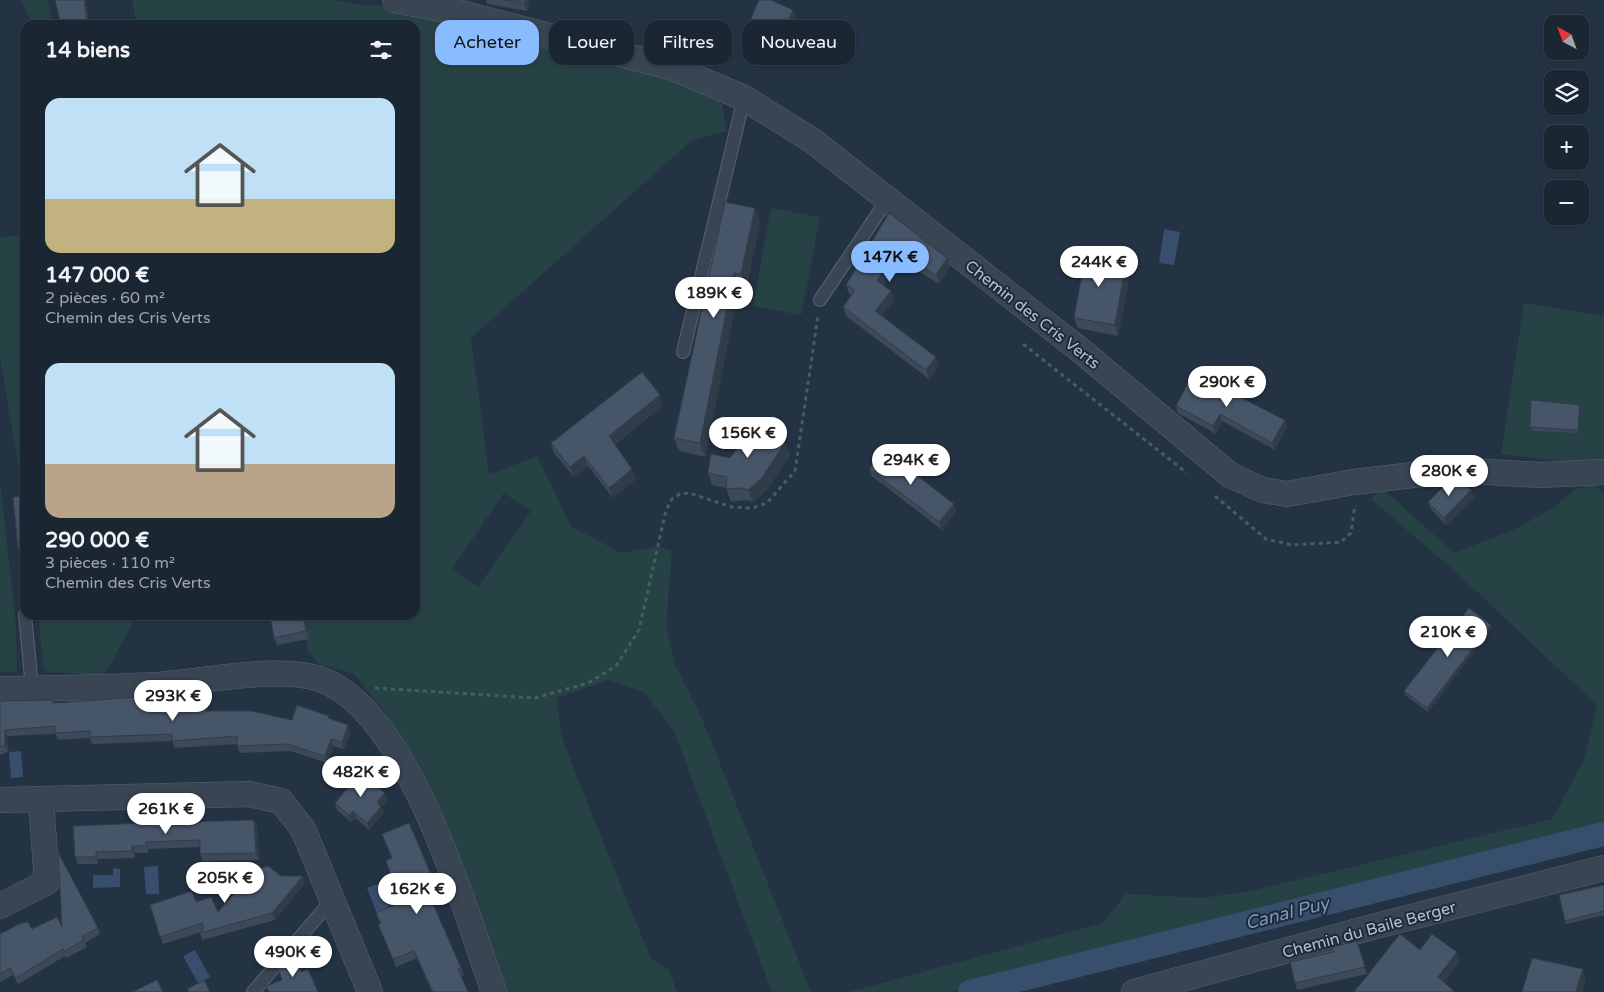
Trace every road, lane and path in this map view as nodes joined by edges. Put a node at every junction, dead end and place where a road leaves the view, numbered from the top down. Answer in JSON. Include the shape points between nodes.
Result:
{"nodes":[{"id":1,"x":395,"y":0,"type":"edge"},
{"id":2,"x":744,"y":98,"type":"junction"},
{"id":3,"x":887,"y":200,"type":"junction"},
{"id":4,"x":820,"y":300,"type":"joint"},
{"id":5,"x":684,"y":352,"type":"dead end"},
{"id":6,"x":1604,"y":472,"type":"edge"},
{"id":7,"x":26,"y":620,"type":"edge"},
{"id":8,"x":32,"y":688,"type":"junction"},
{"id":9,"x":0,"y":689,"type":"edge"},
{"id":10,"x":354,"y":698,"type":"junction"},
{"id":11,"x":0,"y":800,"type":"edge"},
{"id":12,"x":41,"y":801,"type":"junction"},
{"id":13,"x":1604,"y":868,"type":"edge"},
{"id":14,"x":332,"y":900,"type":"junction"},
{"id":15,"x":0,"y":906,"type":"edge"},
{"id":16,"x":253,"y":992,"type":"edge"},
{"id":17,"x":370,"y":992,"type":"edge"},
{"id":18,"x":494,"y":992,"type":"edge"},
{"id":19,"x":1134,"y":992,"type":"edge"}],
"edges":[{"from":1,"to":2,"type":"street","name":"Chemin des Cris Verts","via":[[461,13],[674,68]]},
{"from":2,"to":3,"type":"street","name":"Chemin des Cris Verts","via":[[813,141]]},
{"from":2,"to":5,"type":"lane"},
{"from":3,"to":4,"type":"lane"},
{"from":3,"to":6,"type":"street","name":"Chemin des Cris Verts","via":[[1080,350],[1230,475],[1263,490],[1287,494],[1455,470],[1540,475]]},
{"from":4,"to":10,"type":"path","via":[[795,471],[767,503],[752,508],[732,508],[692,494],[672,498],[666,510],[638,630],[616,666],[588,683],[535,698],[368,688]]},
{"from":7,"to":8,"type":"lane"},
{"from":8,"to":9,"type":"street"},
{"from":8,"to":10,"type":"street","via":[[155,685],[284,673],[320,679]]},
{"from":10,"to":18,"type":"street","via":[[395,749],[430,815]]},
{"from":11,"to":12,"type":"street"},
{"from":12,"to":14,"type":"street","via":[[249,794],[281,801],[303,829]]},
{"from":12,"to":15,"type":"street","via":[[47,882]]},
{"from":13,"to":19,"type":"street","name":"Chemin du Baile Berger"},
{"from":14,"to":16,"type":"lane"},
{"from":14,"to":17,"type":"street"}]}
